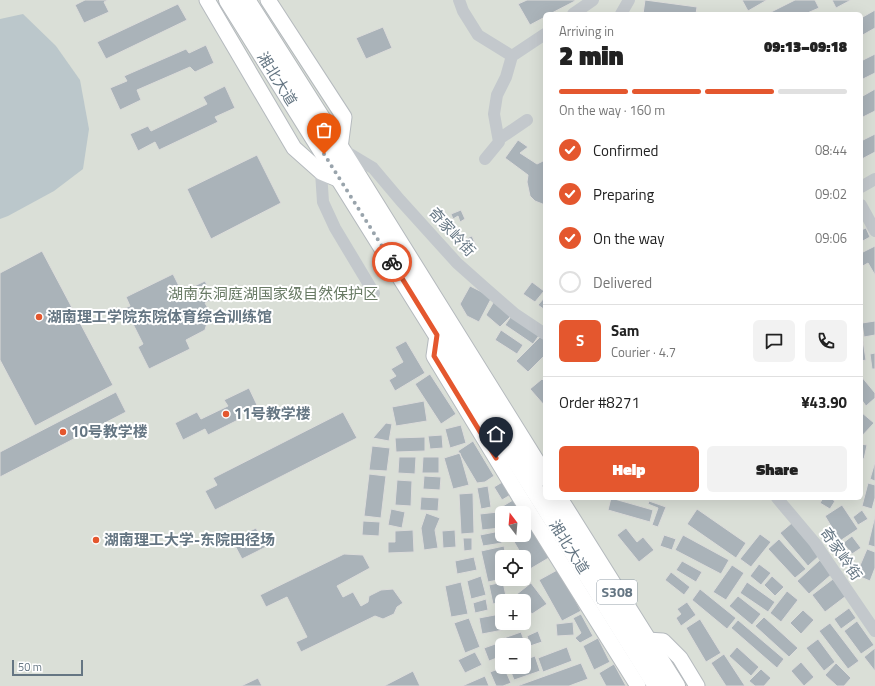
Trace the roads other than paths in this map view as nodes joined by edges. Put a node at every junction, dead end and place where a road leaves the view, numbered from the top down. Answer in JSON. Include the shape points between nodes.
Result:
{"nodes":[{"id":1,"x":207,"y":0,"type":"edge"},
{"id":2,"x":228,"y":0,"type":"edge"},
{"id":3,"x":246,"y":0,"type":"edge"},
{"id":4,"x":268,"y":0,"type":"edge"},
{"id":5,"x":459,"y":0,"type":"edge"},
{"id":6,"x":593,"y":0,"type":"edge"},
{"id":7,"x":629,"y":0,"type":"edge"},
{"id":8,"x":576,"y":12,"type":"edge"},
{"id":9,"x":622,"y":12,"type":"edge"},
{"id":10,"x":543,"y":35,"type":"edge"},
{"id":11,"x":512,"y":56,"type":"junction"},
{"id":12,"x":527,"y":120,"type":"dead end"},
{"id":13,"x":498,"y":139,"type":"junction"},
{"id":14,"x":315,"y":140,"type":"junction"},
{"id":15,"x":340,"y":148,"type":"junction"},
{"id":16,"x":485,"y":159,"type":"dead end"},
{"id":17,"x":321,"y":172,"type":"junction"},
{"id":18,"x":875,"y":179,"type":"edge"},
{"id":19,"x":340,"y":180,"type":"junction"},
{"id":20,"x":863,"y":186,"type":"edge"},
{"id":21,"x":863,"y":209,"type":"edge"},
{"id":22,"x":875,"y":231,"type":"edge"},
{"id":23,"x":374,"y":293,"type":"dead end"},
{"id":24,"x":543,"y":333,"type":"edge"},
{"id":25,"x":437,"y":335,"type":"junction"},
{"id":26,"x":543,"y":474,"type":"edge"},
{"id":27,"x":559,"y":500,"type":"edge"},
{"id":28,"x":779,"y":500,"type":"edge"},
{"id":29,"x":875,"y":631,"type":"edge"},
{"id":30,"x":647,"y":640,"type":"junction"},
{"id":31,"x":638,"y":686,"type":"edge"},
{"id":32,"x":657,"y":686,"type":"edge"},
{"id":33,"x":676,"y":686,"type":"edge"},
{"id":34,"x":697,"y":686,"type":"edge"}],
"edges":[{"from":1,"to":17,"type":"main road","via":[[294,148]]},
{"from":2,"to":14,"type":"highway","name":"湘北大道","number":"S308"},
{"from":3,"to":15,"type":"highway","name":"湘北大道"},
{"from":4,"to":15,"type":"main road","via":[[344,117]]},
{"from":5,"to":11,"type":"street","via":[[478,35]]},
{"from":6,"to":8,"type":"street"},
{"from":7,"to":9,"type":"street"},
{"from":10,"to":11,"type":"street"},
{"from":11,"to":13,"type":"street","via":[[497,95],[494,114]]},
{"from":12,"to":13,"type":"street"},
{"from":13,"to":16,"type":"street","via":[[499,142]]},
{"from":14,"to":17,"type":"main road"},
{"from":14,"to":19,"type":"highway","name":"湘北大道","number":"S308"},
{"from":15,"to":24,"type":"street","name":"奇家岭街","via":[[373,168],[457,263],[515,314]]},
{"from":15,"to":26,"type":"highway","name":"湘北大道"},
{"from":17,"to":19,"type":"main road"},
{"from":17,"to":23,"type":"street","via":[[323,202],[335,228]]},
{"from":18,"to":20,"type":"street"},
{"from":19,"to":25,"type":"highway","name":"湘北大道","number":"S308"},
{"from":21,"to":22,"type":"street"},
{"from":25,"to":31,"type":"main road","via":[[434,356]]},
{"from":25,"to":32,"type":"highway","name":"湘北大道","number":"S308"},
{"from":27,"to":30,"type":"highway","name":"湘北大道","number":"S308"},
{"from":28,"to":29,"type":"street","name":"奇家岭街","via":[[815,544]]},
{"from":30,"to":33,"type":"highway","name":"湘北大道","number":"S308"},
{"from":30,"to":34,"type":"main road","via":[[663,641],[680,658]]}]}
